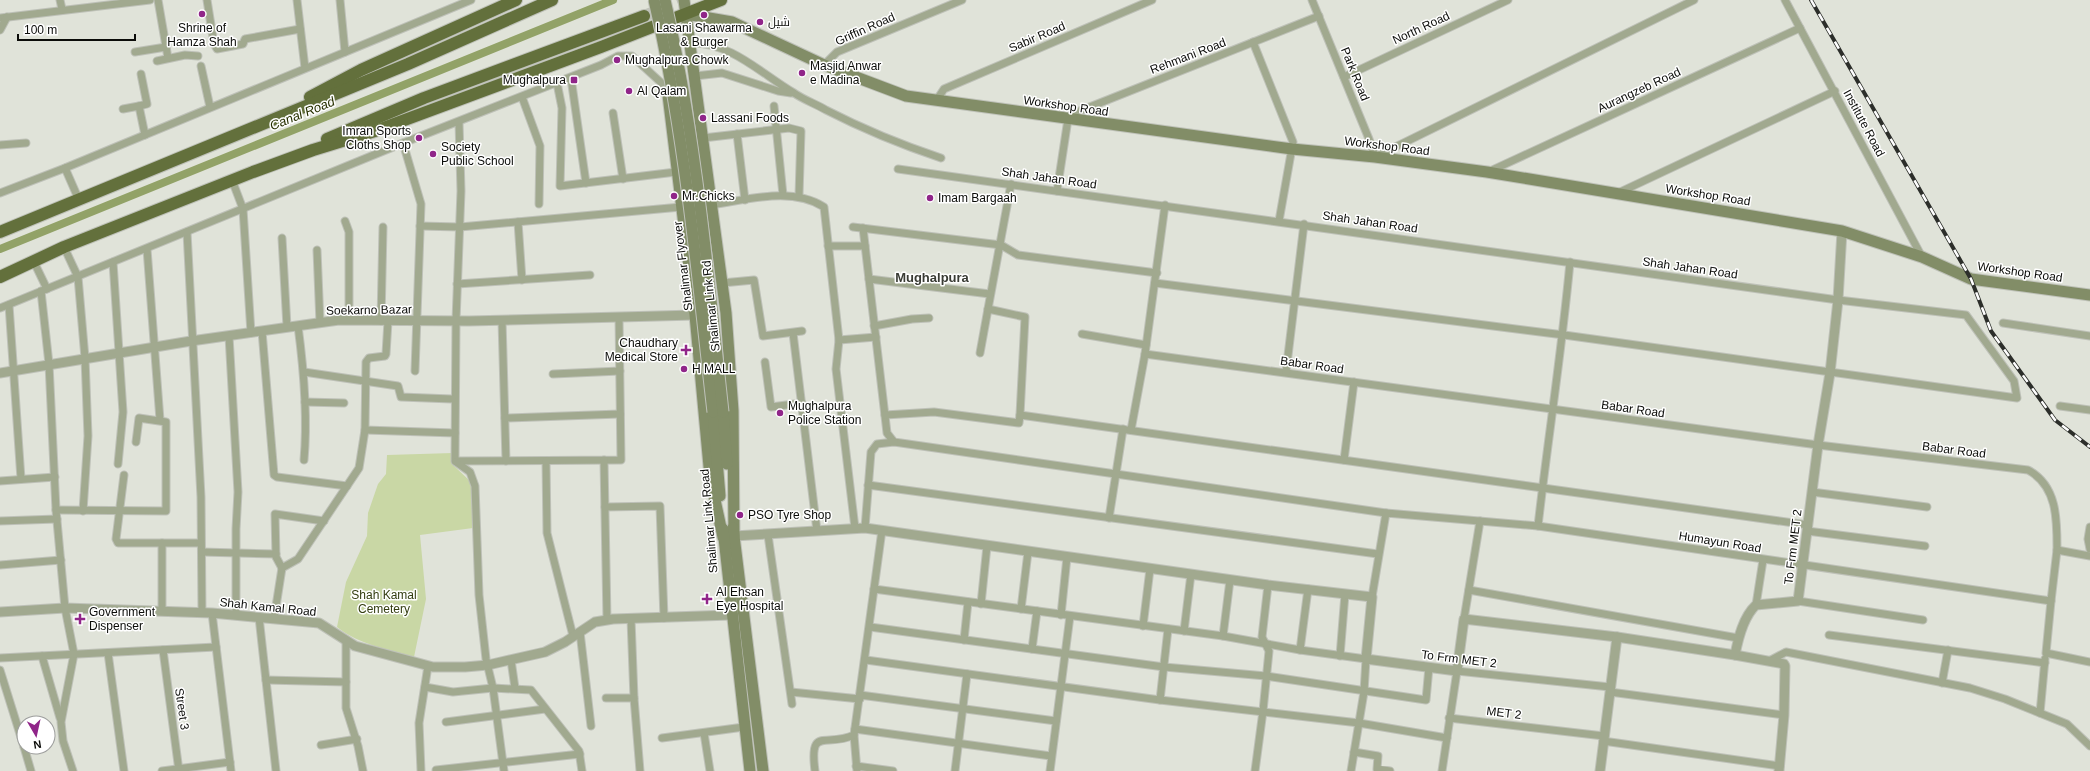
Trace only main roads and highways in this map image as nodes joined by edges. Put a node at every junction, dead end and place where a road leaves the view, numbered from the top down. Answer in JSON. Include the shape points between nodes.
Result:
{"nodes":[{"id":1,"x":516,"y":0,"type":"edge"},
{"id":2,"x":552,"y":0,"type":"edge"},
{"id":3,"x":684,"y":0,"type":"edge"},
{"id":4,"x":720,"y":0,"type":"edge"},
{"id":5,"x":658,"y":2,"type":"edge"},
{"id":6,"x":686,"y":14,"type":"junction"},
{"id":7,"x":644,"y":16,"type":"tunnel mouth"},
{"id":8,"x":658,"y":25,"type":"junction"},
{"id":9,"x":252,"y":127,"type":"junction"},
{"id":10,"x":253,"y":172,"type":"junction"},
{"id":11,"x":0,"y":232,"type":"edge"},
{"id":12,"x":0,"y":277,"type":"edge"},
{"id":13,"x":2090,"y":295,"type":"edge"},
{"id":14,"x":729,"y":536,"type":"junction"},
{"id":15,"x":750,"y":771,"type":"edge"},
{"id":16,"x":763,"y":771,"type":"edge"}],
"edges":[{"from":1,"to":9,"type":"highway","via":[[361,70]]},
{"from":2,"to":9,"type":"highway","via":[[408,64]]},
{"from":3,"to":6,"type":"main road","name":"Shalimar Link Rd"},
{"from":4,"to":6,"type":"highway"},
{"from":5,"to":8,"type":"main road","name":"Shalimar Link Rd"},
{"from":5,"to":14,"type":"main road","name":"Shalimar Flyover","bridge":true,"via":[[684,93],[694,159]]},
{"from":6,"to":8,"type":"highway"},
{"from":6,"to":13,"type":"main road","name":"Workshop Road","via":[[732,22],[824,65],[897,94],[1292,149],[1487,172],[1842,231],[1922,257],[1971,279]]},
{"from":6,"to":14,"type":"main road","name":"Shalimar Link Rd","via":[[722,284],[734,411]]},
{"from":7,"to":10,"type":"highway","via":[[424,98]]},
{"from":8,"to":10,"type":"highway","via":[[375,131]]},
{"from":8,"to":14,"type":"main road","name":"Shalimar Link Rd","via":[[695,315],[710,477]]},
{"from":9,"to":11,"type":"highway"},
{"from":10,"to":12,"type":"highway","via":[[64,248]]},
{"from":14,"to":15,"type":"main road","name":"Shalimar Link Road","via":[[731,615]]},
{"from":14,"to":16,"type":"main road","name":"Shalimar Link Road"}]}
